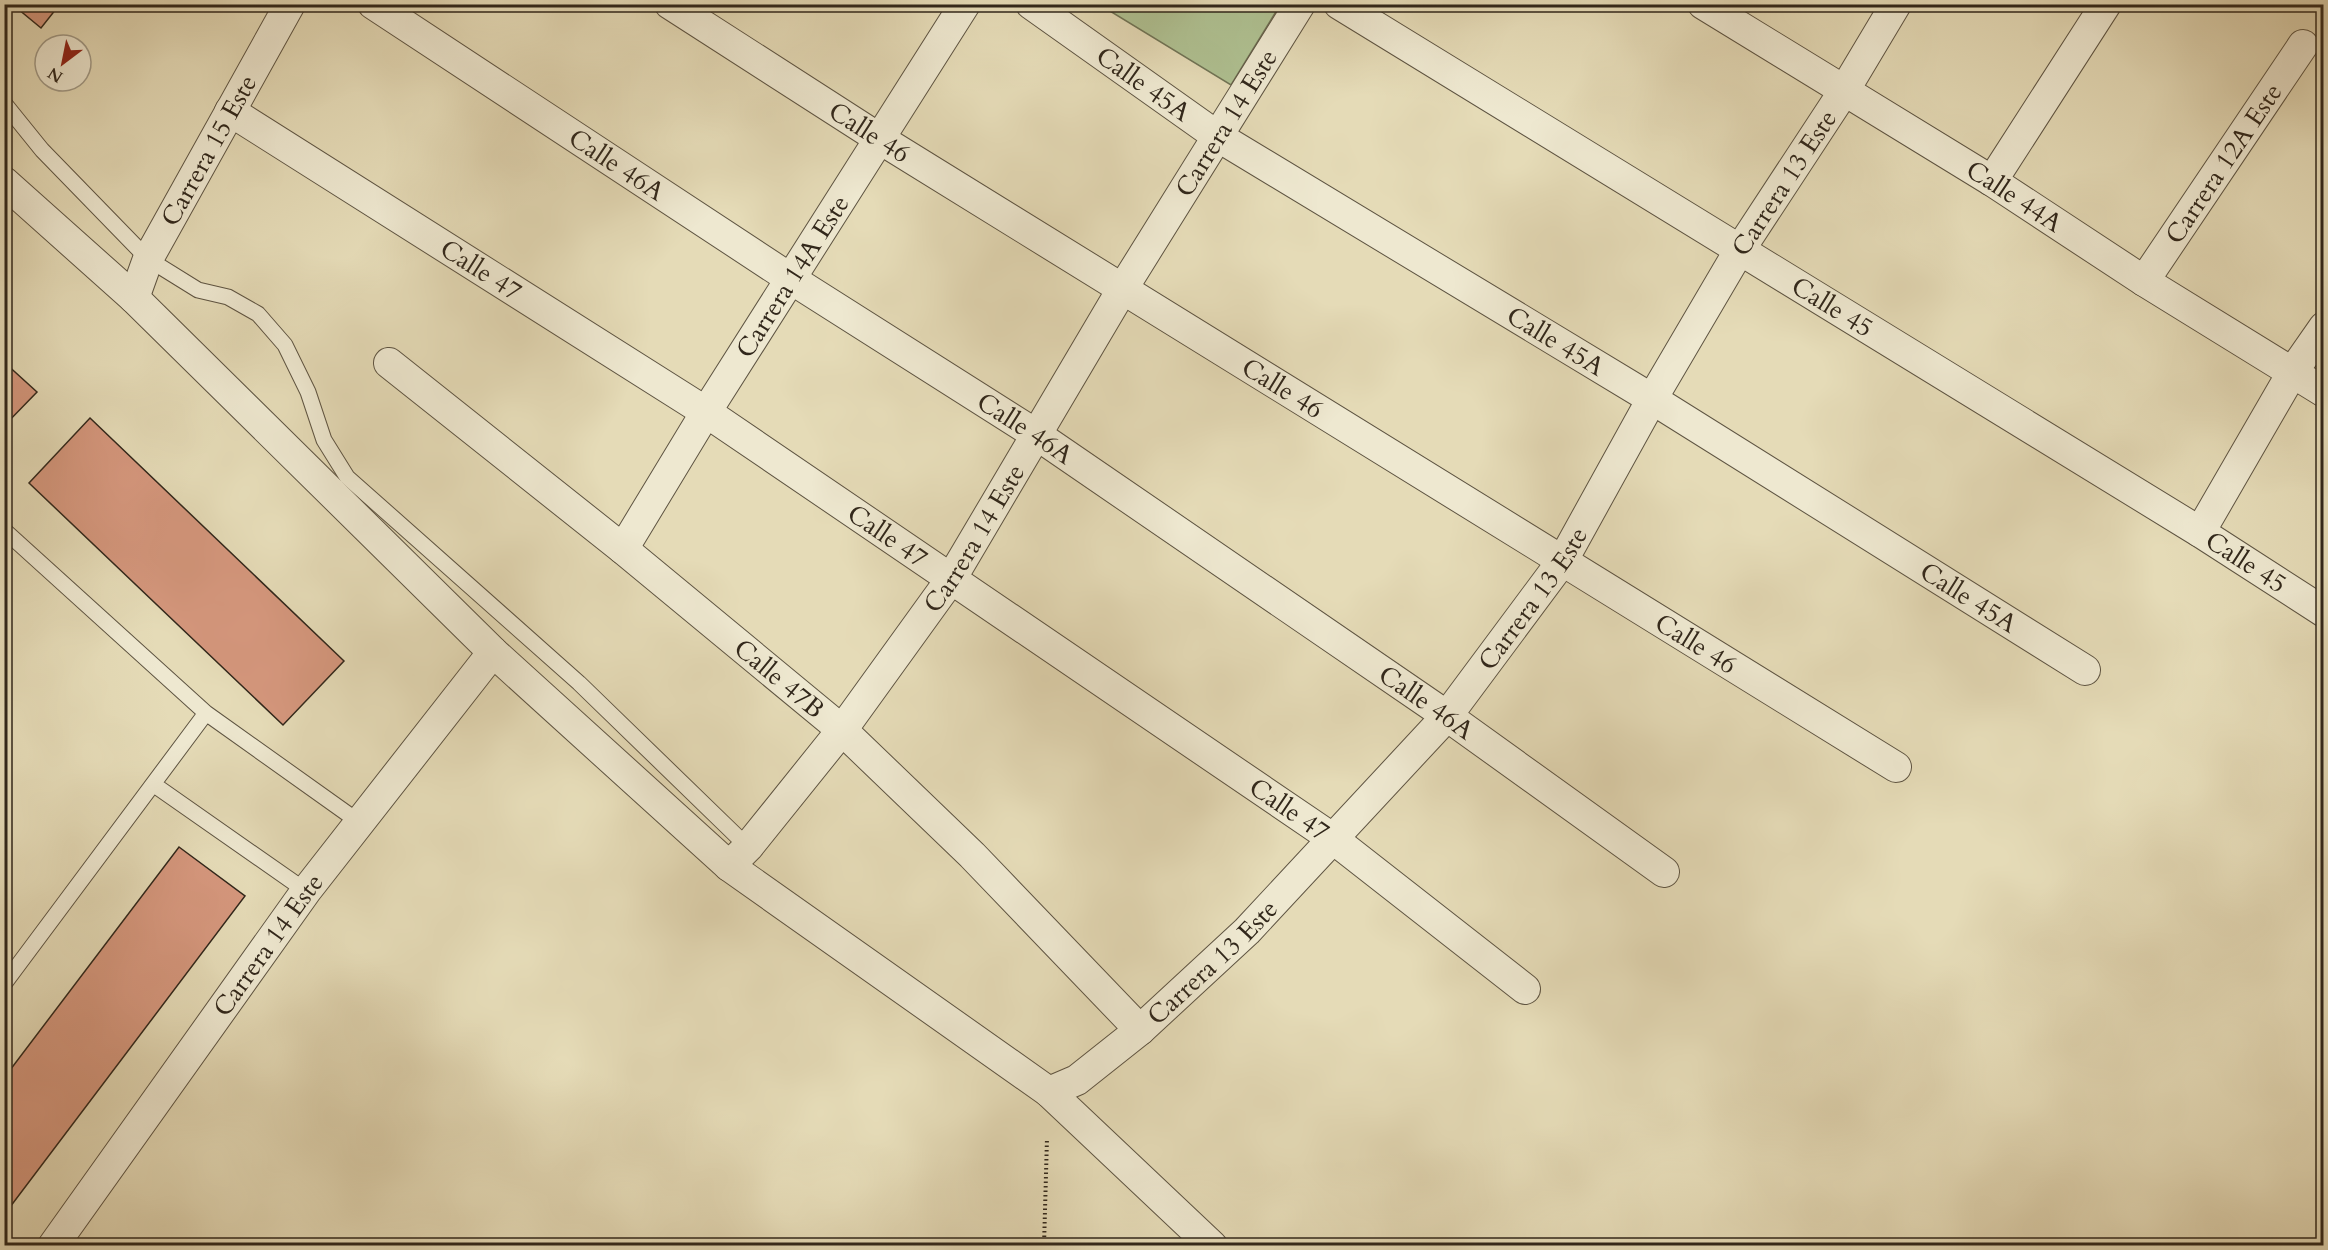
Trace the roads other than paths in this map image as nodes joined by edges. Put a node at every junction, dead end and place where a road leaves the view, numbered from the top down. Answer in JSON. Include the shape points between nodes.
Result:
{"nodes":[{"id":1,"x":290,"y":4,"type":"edge"},
{"id":2,"x":373,"y":4,"type":"edge"},
{"id":3,"x":670,"y":4,"type":"edge"},
{"id":4,"x":964,"y":4,"type":"edge"},
{"id":5,"x":1031,"y":4,"type":"edge"},
{"id":6,"x":1300,"y":4,"type":"edge"},
{"id":7,"x":1339,"y":4,"type":"edge"},
{"id":8,"x":1703,"y":4,"type":"edge"},
{"id":9,"x":1896,"y":4,"type":"edge"},
{"id":10,"x":2106,"y":4,"type":"edge"},
{"id":11,"x":2303,"y":45,"type":"dead end"},
{"id":12,"x":1844,"y":91,"type":"junction"},
{"id":13,"x":4,"y":103,"type":"edge"},
{"id":14,"x":230,"y":111,"type":"junction"},
{"id":15,"x":1217,"y":136,"type":"junction"},
{"id":16,"x":880,"y":139,"type":"junction"},
{"id":17,"x":1992,"y":181,"type":"junction"},
{"id":18,"x":4,"y":182,"type":"edge"},
{"id":19,"x":1739,"y":251,"type":"junction"},
{"id":20,"x":148,"y":259,"type":"junction"},
{"id":21,"x":792,"y":279,"type":"junction"},
{"id":22,"x":2144,"y":281,"type":"junction"},
{"id":23,"x":1123,"y":288,"type":"junction"},
{"id":24,"x":134,"y":298,"type":"junction"},
{"id":25,"x":2324,"y":327,"type":"edge"},
{"id":26,"x":389,"y":363,"type":"dead end"},
{"id":27,"x":2292,"y":373,"type":"junction"},
{"id":28,"x":2324,"y":392,"type":"edge"},
{"id":29,"x":1652,"y":399,"type":"junction"},
{"id":30,"x":706,"y":412,"type":"junction"},
{"id":31,"x":1037,"y":435,"type":"junction"},
{"id":32,"x":4,"y":530,"type":"edge"},
{"id":33,"x":2200,"y":532,"type":"junction"},
{"id":34,"x":623,"y":549,"type":"junction"},
{"id":35,"x":1563,"y":560,"type":"junction"},
{"id":36,"x":951,"y":579,"type":"junction"},
{"id":37,"x":2324,"y":612,"type":"edge"},
{"id":38,"x":493,"y":652,"type":"junction"},
{"id":39,"x":2085,"y":670,"type":"dead end"},
{"id":40,"x":206,"y":713,"type":"junction"},
{"id":41,"x":1447,"y":716,"type":"junction"},
{"id":42,"x":842,"y":730,"type":"junction"},
{"id":43,"x":1896,"y":767,"type":"dead end"},
{"id":44,"x":153,"y":784,"type":"junction"},
{"id":45,"x":359,"y":822,"type":"junction"},
{"id":46,"x":1332,"y":838,"type":"junction"},
{"id":47,"x":739,"y":856,"type":"junction"},
{"id":48,"x":1664,"y":872,"type":"dead end"},
{"id":49,"x":306,"y":891,"type":"junction"},
{"id":50,"x":4,"y":984,"type":"edge"},
{"id":51,"x":1525,"y":989,"type":"dead end"},
{"id":52,"x":1140,"y":1030,"type":"junction"},
{"id":53,"x":1049,"y":1092,"type":"junction"},
{"id":54,"x":53,"y":1245,"type":"edge"},
{"id":55,"x":1212,"y":1245,"type":"edge"}],
"edges":[{"from":1,"to":14,"type":"street","name":"Carrera 15 Este"},
{"from":2,"to":21,"type":"street","name":"Calle 46A"},
{"from":3,"to":16,"type":"street","name":"Calle 46"},
{"from":4,"to":16,"type":"street","name":"Carrera 14A Este"},
{"from":5,"to":15,"type":"street","name":"Calle 45A"},
{"from":6,"to":15,"type":"street","name":"Carrera 14 Este"},
{"from":7,"to":19,"type":"street","name":"Calle 45"},
{"from":8,"to":12,"type":"street","name":"Calle 44A"},
{"from":9,"to":12,"type":"street","name":"Carrera 13 Este"},
{"from":10,"to":17,"type":"street"},
{"from":11,"to":22,"type":"street","name":"Carrera 12A Este"},
{"from":12,"to":17,"type":"street","name":"Calle 44A"},
{"from":12,"to":19,"type":"street","name":"Carrera 13 Este"},
{"from":13,"to":20,"type":"lane","via":[[42,150]]},
{"from":14,"to":20,"type":"street","name":"Carrera 15 Este"},
{"from":14,"to":30,"type":"street","name":"Calle 47"},
{"from":15,"to":23,"type":"street","name":"Carrera 14 Este"},
{"from":15,"to":29,"type":"street","name":"Calle 45A"},
{"from":16,"to":21,"type":"street","name":"Carrera 14A Este"},
{"from":16,"to":23,"type":"street","name":"Calle 46"},
{"from":17,"to":22,"type":"street","name":"Calle 44A"},
{"from":18,"to":24,"type":"street"},
{"from":19,"to":29,"type":"street","name":"Carrera 13 Este"},
{"from":19,"to":33,"type":"street","name":"Calle 45"},
{"from":20,"to":24,"type":"street","name":"Carrera 15 Este"},
{"from":20,"to":47,"type":"lane","via":[[198,290],[228,297],[258,314],[285,345],[308,392],[324,440],[347,477],[579,683]]},
{"from":21,"to":30,"type":"street","name":"Carrera 14A Este"},
{"from":21,"to":31,"type":"street","name":"Calle 46A"},
{"from":22,"to":27,"type":"street","name":"Calle 44A"},
{"from":23,"to":31,"type":"street","name":"Carrera 14 Este"},
{"from":23,"to":35,"type":"street","name":"Calle 46"},
{"from":24,"to":38,"type":"street"},
{"from":25,"to":27,"type":"street"},
{"from":26,"to":34,"type":"street","name":"Calle 47B"},
{"from":27,"to":28,"type":"street","name":"Calle 44A"},
{"from":27,"to":33,"type":"street"},
{"from":29,"to":35,"type":"street","name":"Carrera 13 Este"},
{"from":29,"to":39,"type":"street","name":"Calle 45A"},
{"from":30,"to":34,"type":"street","name":"Carrera 14A Este"},
{"from":30,"to":36,"type":"street","name":"Calle 47"},
{"from":31,"to":36,"type":"street","name":"Carrera 14 Este"},
{"from":31,"to":41,"type":"street","name":"Calle 46A"},
{"from":32,"to":40,"type":"lane"},
{"from":33,"to":37,"type":"street","name":"Calle 45"},
{"from":34,"to":42,"type":"street","name":"Calle 47B"},
{"from":35,"to":41,"type":"street","name":"Carrera 13 Este"},
{"from":35,"to":43,"type":"street","name":"Calle 46"},
{"from":36,"to":42,"type":"street","name":"Carrera 14 Este"},
{"from":36,"to":46,"type":"street","name":"Calle 47"},
{"from":38,"to":45,"type":"street","name":"Carrera 14 Este"},
{"from":38,"to":47,"type":"street"},
{"from":40,"to":44,"type":"lane"},
{"from":40,"to":45,"type":"lane"},
{"from":41,"to":46,"type":"street","name":"Carrera 13 Este"},
{"from":41,"to":48,"type":"street","name":"Calle 46A"},
{"from":42,"to":47,"type":"street","name":"Carrera 14 Este"},
{"from":42,"to":52,"type":"street","name":"Calle 47B","via":[[972,855]]},
{"from":44,"to":49,"type":"lane"},
{"from":44,"to":50,"type":"lane"},
{"from":45,"to":49,"type":"street","name":"Carrera 14 Este"},
{"from":46,"to":51,"type":"street","name":"Calle 47"},
{"from":46,"to":52,"type":"street","name":"Carrera 13 Este","via":[[1247,931]]},
{"from":47,"to":53,"type":"street"},
{"from":49,"to":54,"type":"street","name":"Carrera 14 Este"},
{"from":52,"to":53,"type":"street","name":"Carrera 13 Este","via":[[1077,1080]]},
{"from":53,"to":55,"type":"street"}]}
